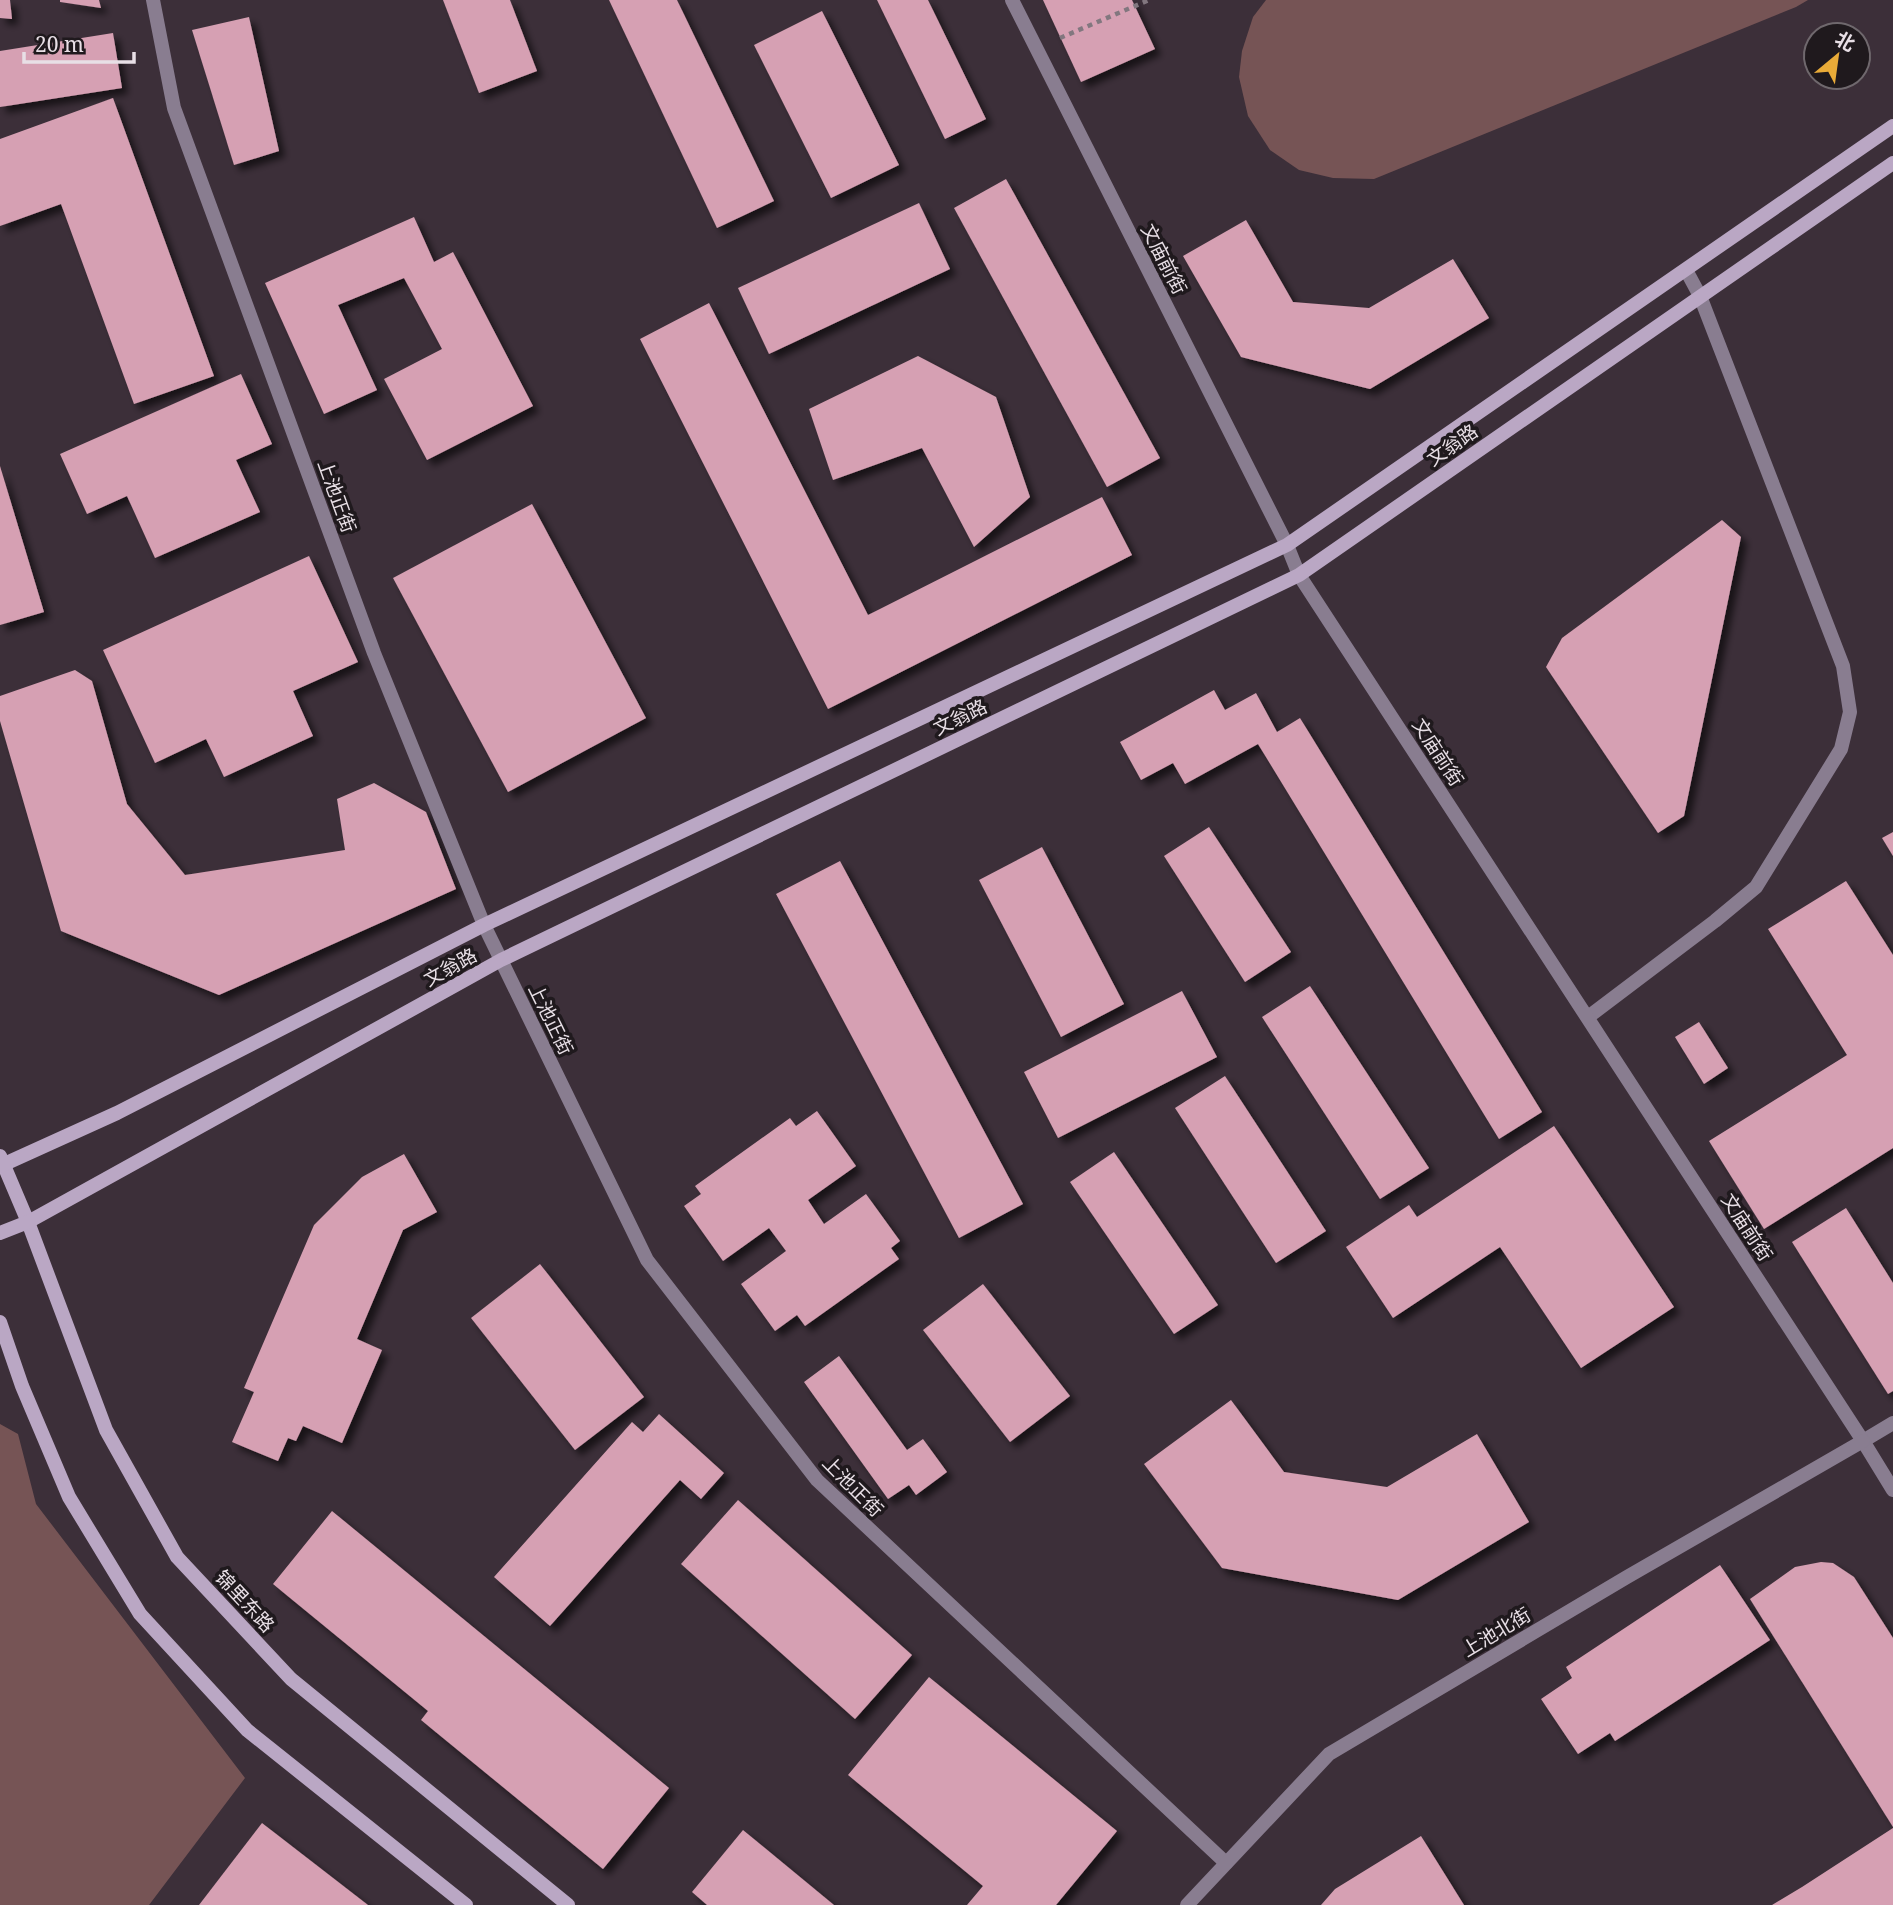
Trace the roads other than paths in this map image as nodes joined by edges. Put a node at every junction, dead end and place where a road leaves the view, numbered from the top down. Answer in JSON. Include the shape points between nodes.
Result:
{"nodes":[{"id":1,"x":153,"y":0,"type":"edge"},
{"id":2,"x":1012,"y":0,"type":"edge"},
{"id":3,"x":1893,"y":127,"type":"edge"},
{"id":4,"x":1893,"y":163,"type":"edge"},
{"id":5,"x":1686,"y":270,"type":"junction"},
{"id":6,"x":1700,"y":296,"type":"junction"},
{"id":7,"x":1287,"y":545,"type":"junction"},
{"id":8,"x":1299,"y":575,"type":"junction"},
{"id":9,"x":484,"y":925,"type":"junction"},
{"id":10,"x":501,"y":960,"type":"junction"},
{"id":11,"x":1588,"y":1017,"type":"junction"},
{"id":12,"x":1,"y":1162,"type":"edge"},
{"id":13,"x":28,"y":1222,"type":"junction"},
{"id":14,"x":0,"y":1233,"type":"edge"},
{"id":15,"x":0,"y":1322,"type":"edge"},
{"id":16,"x":1893,"y":1423,"type":"edge"},
{"id":17,"x":1863,"y":1441,"type":"junction"},
{"id":18,"x":1893,"y":1490,"type":"edge"},
{"id":19,"x":1226,"y":1863,"type":"junction"},
{"id":20,"x":466,"y":1905,"type":"edge"},
{"id":21,"x":568,"y":1905,"type":"edge"},
{"id":22,"x":1187,"y":1905,"type":"edge"}],
"edges":[{"from":1,"to":9,"type":"street","name":"上池正街","via":[[174,108],[374,653]]},
{"from":2,"to":7,"type":"street","name":"文庙前街"},
{"from":3,"to":5,"type":"main road","name":"文翁路"},
{"from":4,"to":6,"type":"main road","name":"文翁路"},
{"from":5,"to":6,"type":"street"},
{"from":5,"to":7,"type":"main road","name":"文翁路"},
{"from":6,"to":8,"type":"main road","name":"文翁路"},
{"from":6,"to":11,"type":"street","via":[[1843,666],[1850,712],[1841,749],[1756,887]]},
{"from":7,"to":8,"type":"street","name":"文庙前街"},
{"from":7,"to":9,"type":"main road","name":"文翁路"},
{"from":8,"to":10,"type":"main road","name":"文翁路"},
{"from":8,"to":11,"type":"street","name":"文庙前街"},
{"from":9,"to":10,"type":"street","name":"上池正街"},
{"from":9,"to":12,"type":"main road","name":"文翁路","via":[[117,1113]]},
{"from":10,"to":13,"type":"main road","name":"文翁路"},
{"from":10,"to":19,"type":"street","name":"上池正街","via":[[647,1259],[817,1480]]},
{"from":11,"to":17,"type":"street","name":"文庙前街"},
{"from":12,"to":13,"type":"main road","name":"锦里东路"},
{"from":13,"to":14,"type":"main road","name":"文翁路"},
{"from":13,"to":21,"type":"main road","name":"锦里东路","via":[[106,1430],[177,1557],[291,1679]]},
{"from":15,"to":20,"type":"main road","via":[[69,1497],[140,1614],[247,1730]]},
{"from":16,"to":17,"type":"street","name":"上池北街"},
{"from":17,"to":18,"type":"street","name":"文庙前街"},
{"from":17,"to":19,"type":"street","name":"上池北街","via":[[1329,1754]]},
{"from":19,"to":22,"type":"street","name":"上池北街"}]}
